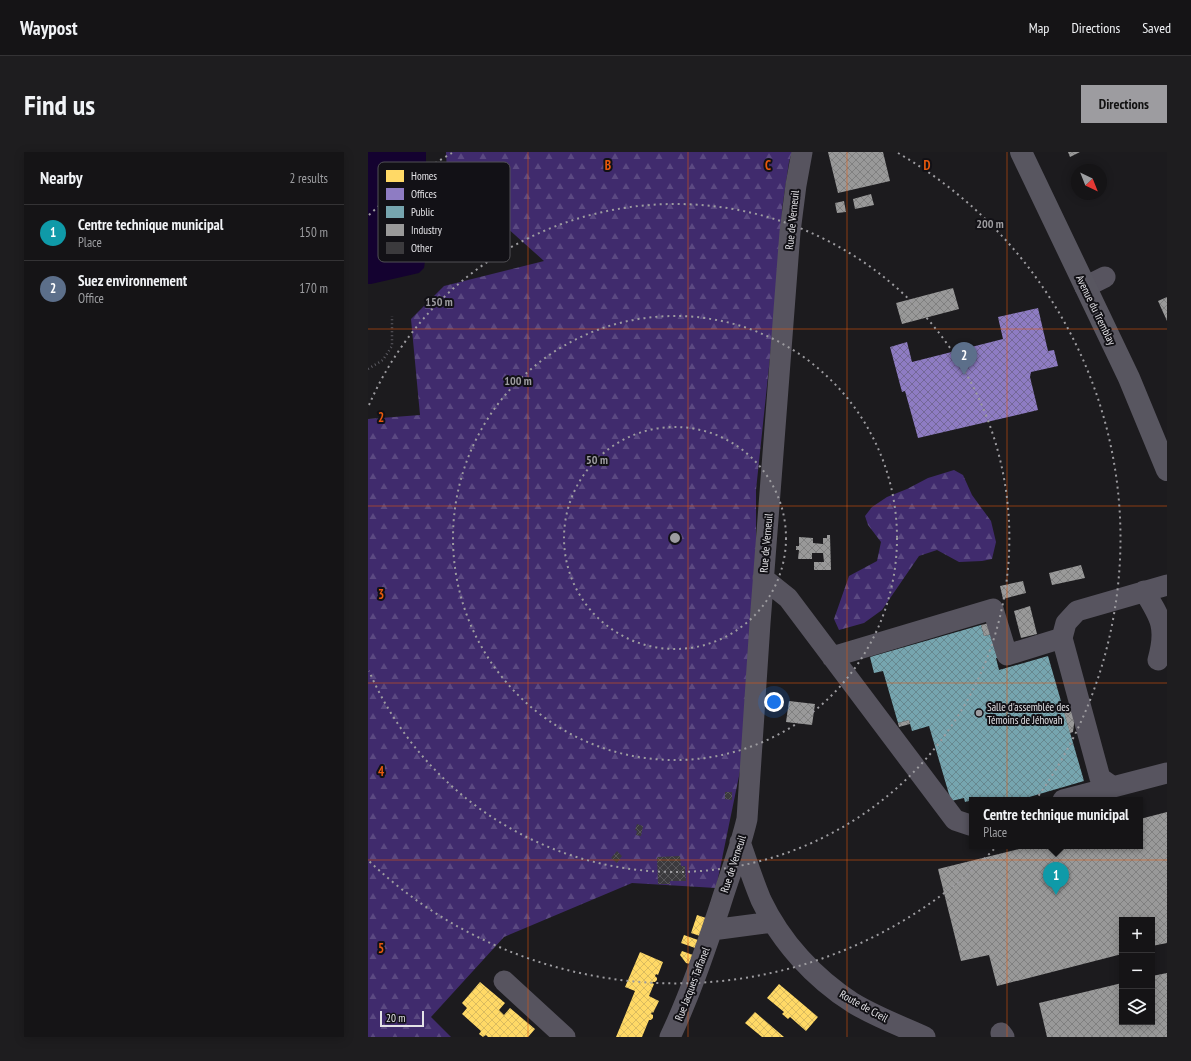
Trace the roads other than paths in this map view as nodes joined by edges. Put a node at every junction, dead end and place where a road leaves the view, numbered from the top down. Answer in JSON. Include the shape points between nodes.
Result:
{"nodes":[{"id":1,"x":802,"y":152,"type":"edge"},
{"id":2,"x":1021,"y":152,"type":"edge"},
{"id":3,"x":1106,"y":277,"type":"dead end"},
{"id":4,"x":1085,"y":287,"type":"junction"},
{"id":5,"x":1167,"y":470,"type":"edge"},
{"id":6,"x":763,"y":578,"type":"junction"},
{"id":7,"x":1167,"y":585,"type":"edge"},
{"id":8,"x":1144,"y":591,"type":"junction"},
{"id":9,"x":1062,"y":638,"type":"junction"},
{"id":10,"x":832,"y":656,"type":"junction"},
{"id":11,"x":1158,"y":660,"type":"dead end"},
{"id":12,"x":1167,"y":773,"type":"edge"},
{"id":13,"x":1113,"y":787,"type":"junction"},
{"id":14,"x":1075,"y":797,"type":"edge"},
{"id":15,"x":969,"y":825,"type":"edge"},
{"id":16,"x":740,"y":842,"type":"junction"},
{"id":17,"x":773,"y":922,"type":"junction"},
{"id":18,"x":712,"y":930,"type":"junction"},
{"id":19,"x":504,"y":981,"type":"dead end"},
{"id":20,"x":565,"y":1037,"type":"edge"},
{"id":21,"x":670,"y":1037,"type":"edge"},
{"id":22,"x":925,"y":1037,"type":"edge"}],
"edges":[{"from":1,"to":6,"type":"street","name":"Rue de Verneuil","via":[[790,232]]},
{"from":2,"to":4,"type":"main road","name":"Avenue du Tremblay"},
{"from":3,"to":4,"type":"street"},
{"from":4,"to":5,"type":"main road","name":"Avenue du Tremblay","via":[[1129,378]]},
{"from":6,"to":10,"type":"street","via":[[788,598]]},
{"from":6,"to":16,"type":"street","name":"Rue de Verneuil","via":[[748,810]]},
{"from":7,"to":8,"type":"street"},
{"from":8,"to":9,"type":"street","via":[[1077,611],[1066,623]]},
{"from":8,"to":11,"type":"street","via":[[1161,618],[1165,635]]},
{"from":9,"to":10,"type":"street","via":[[1007,655],[993,609]]},
{"from":9,"to":13,"type":"street","via":[[1100,778]]},
{"from":10,"to":15,"type":"street","via":[[955,820]]},
{"from":12,"to":13,"type":"street"},
{"from":13,"to":14,"type":"street"},
{"from":16,"to":17,"type":"street","name":"Route de Creil","via":[[761,899]]},
{"from":16,"to":18,"type":"street","name":"Rue de Verneuil"},
{"from":17,"to":18,"type":"street"},
{"from":17,"to":22,"type":"street","name":"Route de Creil","via":[[796,954],[854,1004]]},
{"from":18,"to":21,"type":"street","name":"Rue Jacques Taffanel"},
{"from":19,"to":20,"type":"street"}]}
